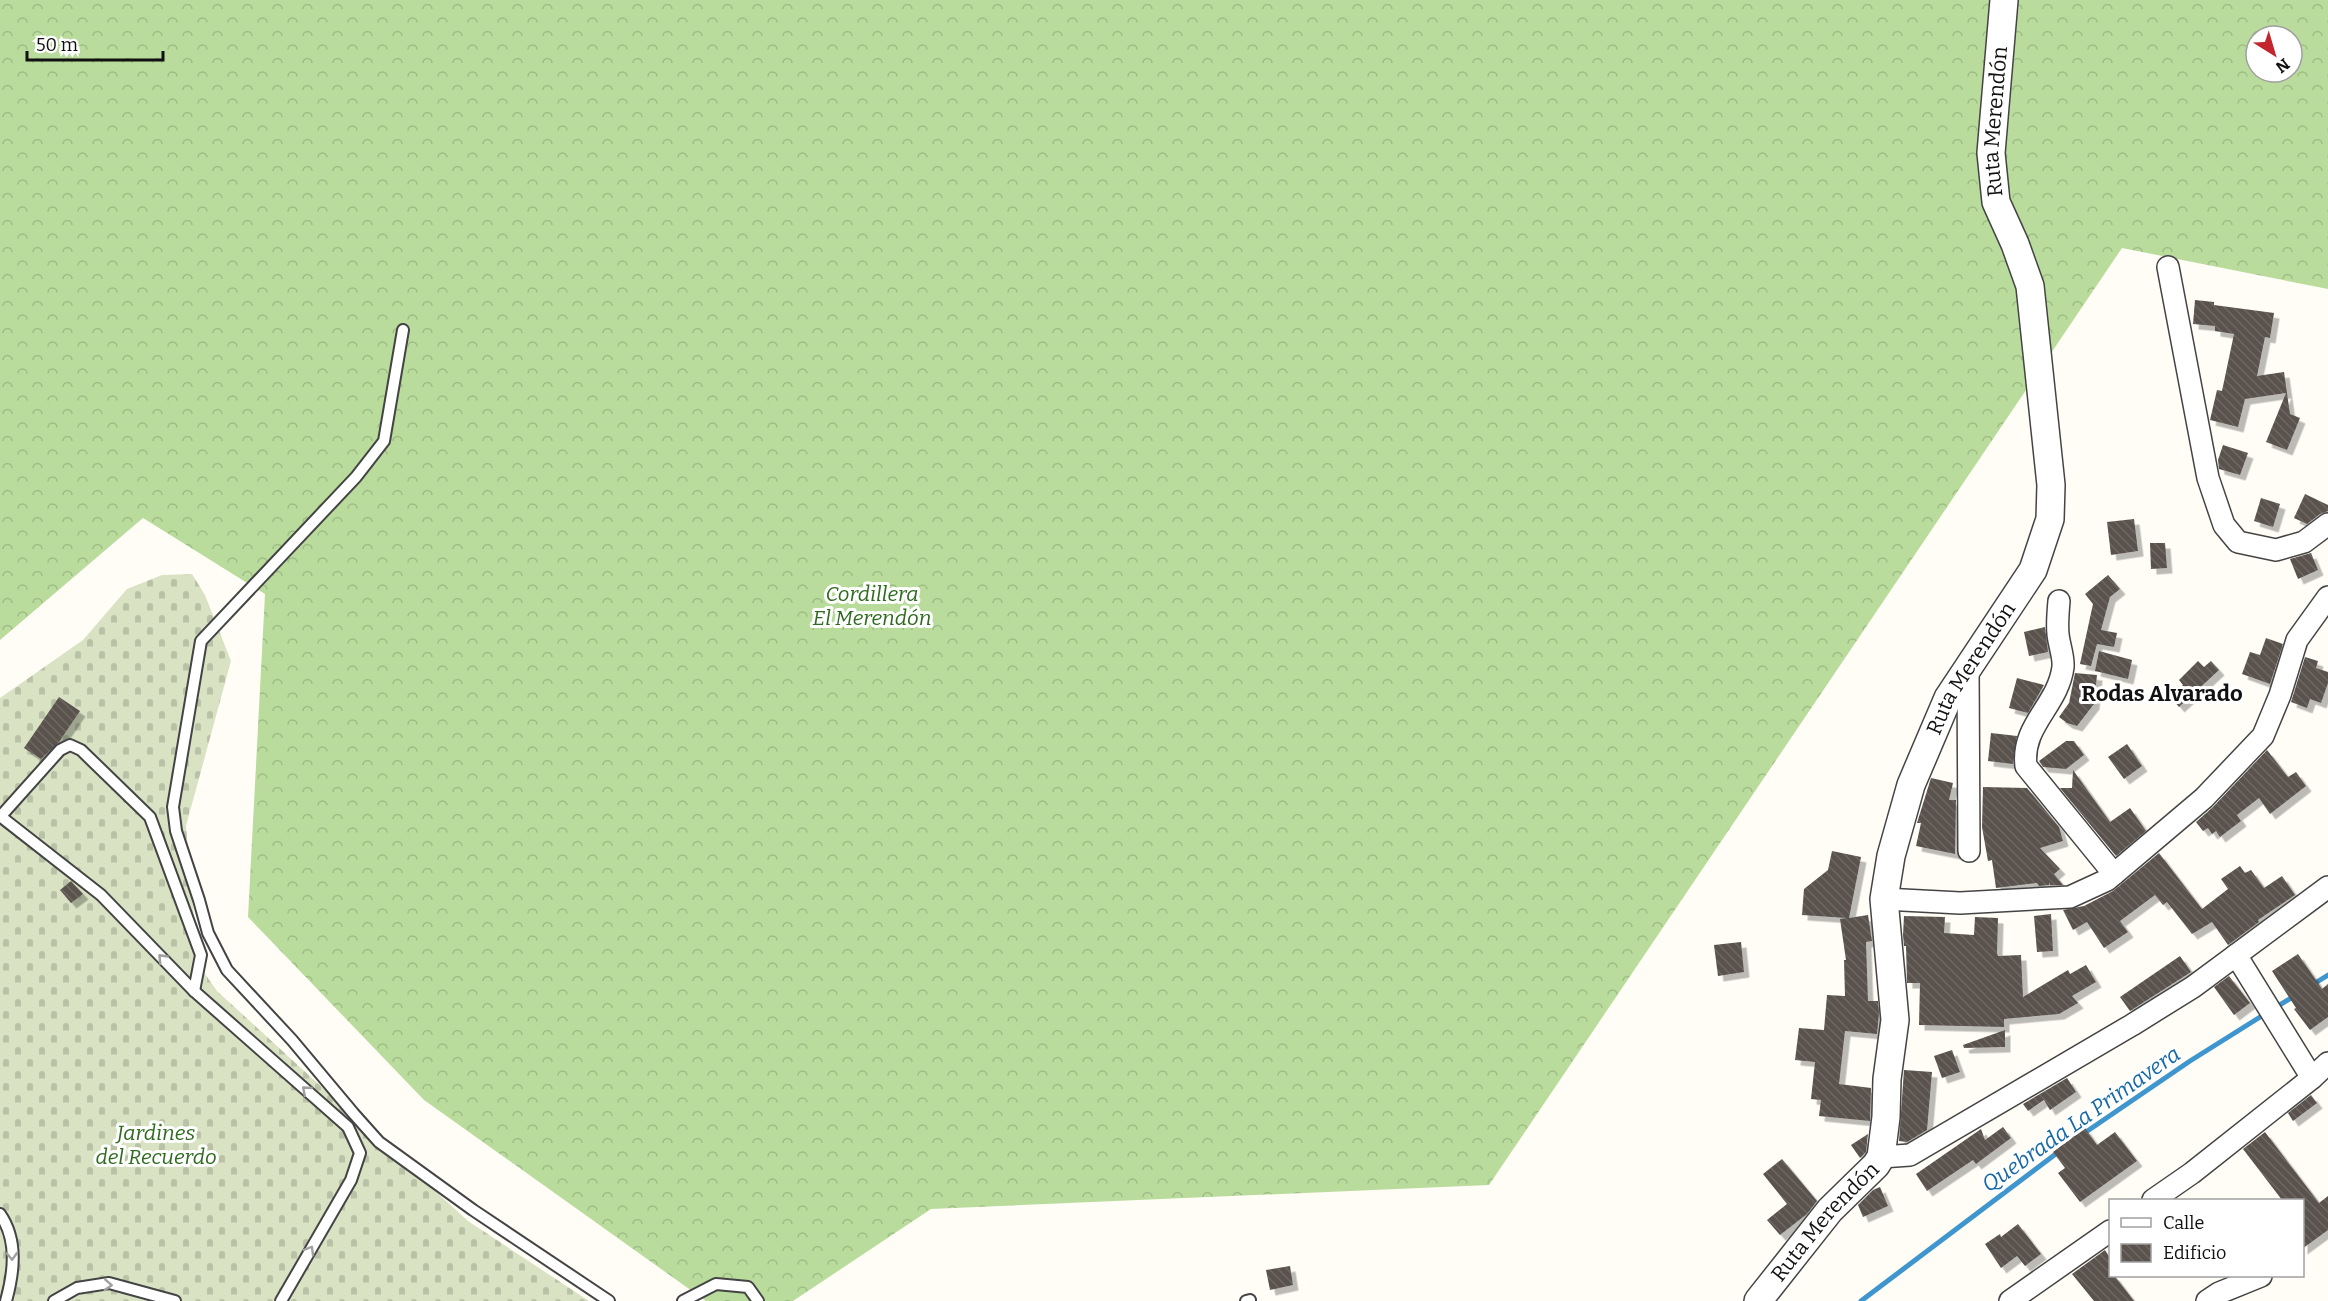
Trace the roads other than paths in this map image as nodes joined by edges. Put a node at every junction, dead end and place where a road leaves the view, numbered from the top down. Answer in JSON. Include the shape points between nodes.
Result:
{"nodes":[{"id":1,"x":2004,"y":0,"type":"edge"},
{"id":2,"x":2168,"y":267,"type":"dead end"},
{"id":3,"x":403,"y":330,"type":"dead end"},
{"id":4,"x":2328,"y":524,"type":"edge"},
{"id":5,"x":2328,"y":597,"type":"edge"},
{"id":6,"x":2059,"y":602,"type":"dead end"},
{"id":7,"x":1968,"y":667,"type":"junction"},
{"id":8,"x":0,"y":816,"type":"edge"},
{"id":9,"x":1969,"y":851,"type":"dead end"},
{"id":10,"x":2114,"y":874,"type":"junction"},
{"id":11,"x":2328,"y":887,"type":"edge"},
{"id":12,"x":1884,"y":899,"type":"junction"},
{"id":13,"x":2236,"y":955,"type":"junction"},
{"id":14,"x":194,"y":991,"type":"junction"},
{"id":15,"x":2328,"y":1063,"type":"edge"},
{"id":16,"x":2320,"y":1076,"type":"edge"},
{"id":17,"x":1881,"y":1157,"type":"junction"},
{"id":18,"x":2154,"y":1199,"type":"edge"},
{"id":19,"x":0,"y":1214,"type":"edge"},
{"id":20,"x":2109,"y":1232,"type":"edge"},
{"id":21,"x":2256,"y":1277,"type":"edge"},
{"id":22,"x":6,"y":1301,"type":"edge"},
{"id":23,"x":54,"y":1301,"type":"edge"},
{"id":24,"x":175,"y":1301,"type":"edge"},
{"id":25,"x":281,"y":1301,"type":"edge"},
{"id":26,"x":609,"y":1301,"type":"edge"},
{"id":27,"x":683,"y":1301,"type":"edge"},
{"id":28,"x":759,"y":1301,"type":"edge"},
{"id":29,"x":1758,"y":1301,"type":"edge"},
{"id":30,"x":2010,"y":1301,"type":"edge"},
{"id":31,"x":2207,"y":1301,"type":"edge"}],
"edges":[{"from":1,"to":7,"type":"street","name":"Ruta Merendón","via":[[1991,153],[1996,202],[2030,286],[2051,485],[2050,519],[2033,570]]},
{"from":2,"to":4,"type":"street","via":[[2208,478],[2224,525],[2238,542],[2276,550],[2304,542]]},
{"from":3,"to":26,"type":"lane","via":[[384,441],[356,477],[201,641],[173,807],[176,831],[208,933],[227,970],[379,1142]]},
{"from":5,"to":10,"type":"street","via":[[2297,640],[2263,736],[2204,798]]},
{"from":6,"to":10,"type":"street","via":[[2063,666],[2055,693],[2028,738],[2026,766]]},
{"from":7,"to":9,"type":"street"},
{"from":7,"to":12,"type":"street","name":"Ruta Merendón","via":[[1948,698],[1911,785],[1891,856]]},
{"from":14,"to":8,"type":"lane","one_way":true,"via":[[100,895]]},
{"from":8,"to":14,"type":"lane","via":[[60,750],[70,745],[81,750],[150,817],[201,956]]},
{"from":10,"to":12,"type":"street","via":[[2070,897],[1960,903]]},
{"from":11,"to":13,"type":"street"},
{"from":12,"to":17,"type":"street","name":"Ruta Merendón","via":[[1895,1020]]},
{"from":13,"to":16,"type":"street"},
{"from":13,"to":17,"type":"street","via":[[2193,987],[1949,1135],[1910,1155]]},
{"from":25,"to":14,"type":"lane","one_way":true,"via":[[351,1180],[360,1153],[348,1127]]},
{"from":15,"to":16,"type":"street"},
{"from":16,"to":18,"type":"street"},
{"from":17,"to":29,"type":"street","name":"Ruta Merendón","via":[[1830,1210]]},
{"from":19,"to":22,"type":"lane","one_way":true,"via":[[9,1228],[12,1249],[13,1276]]},
{"from":20,"to":30,"type":"street"},
{"from":21,"to":31,"type":"street"},
{"from":23,"to":24,"type":"lane","one_way":true,"via":[[77,1288],[109,1282]]},
{"from":27,"to":28,"type":"lane","via":[[716,1284],[748,1287]]}]}
